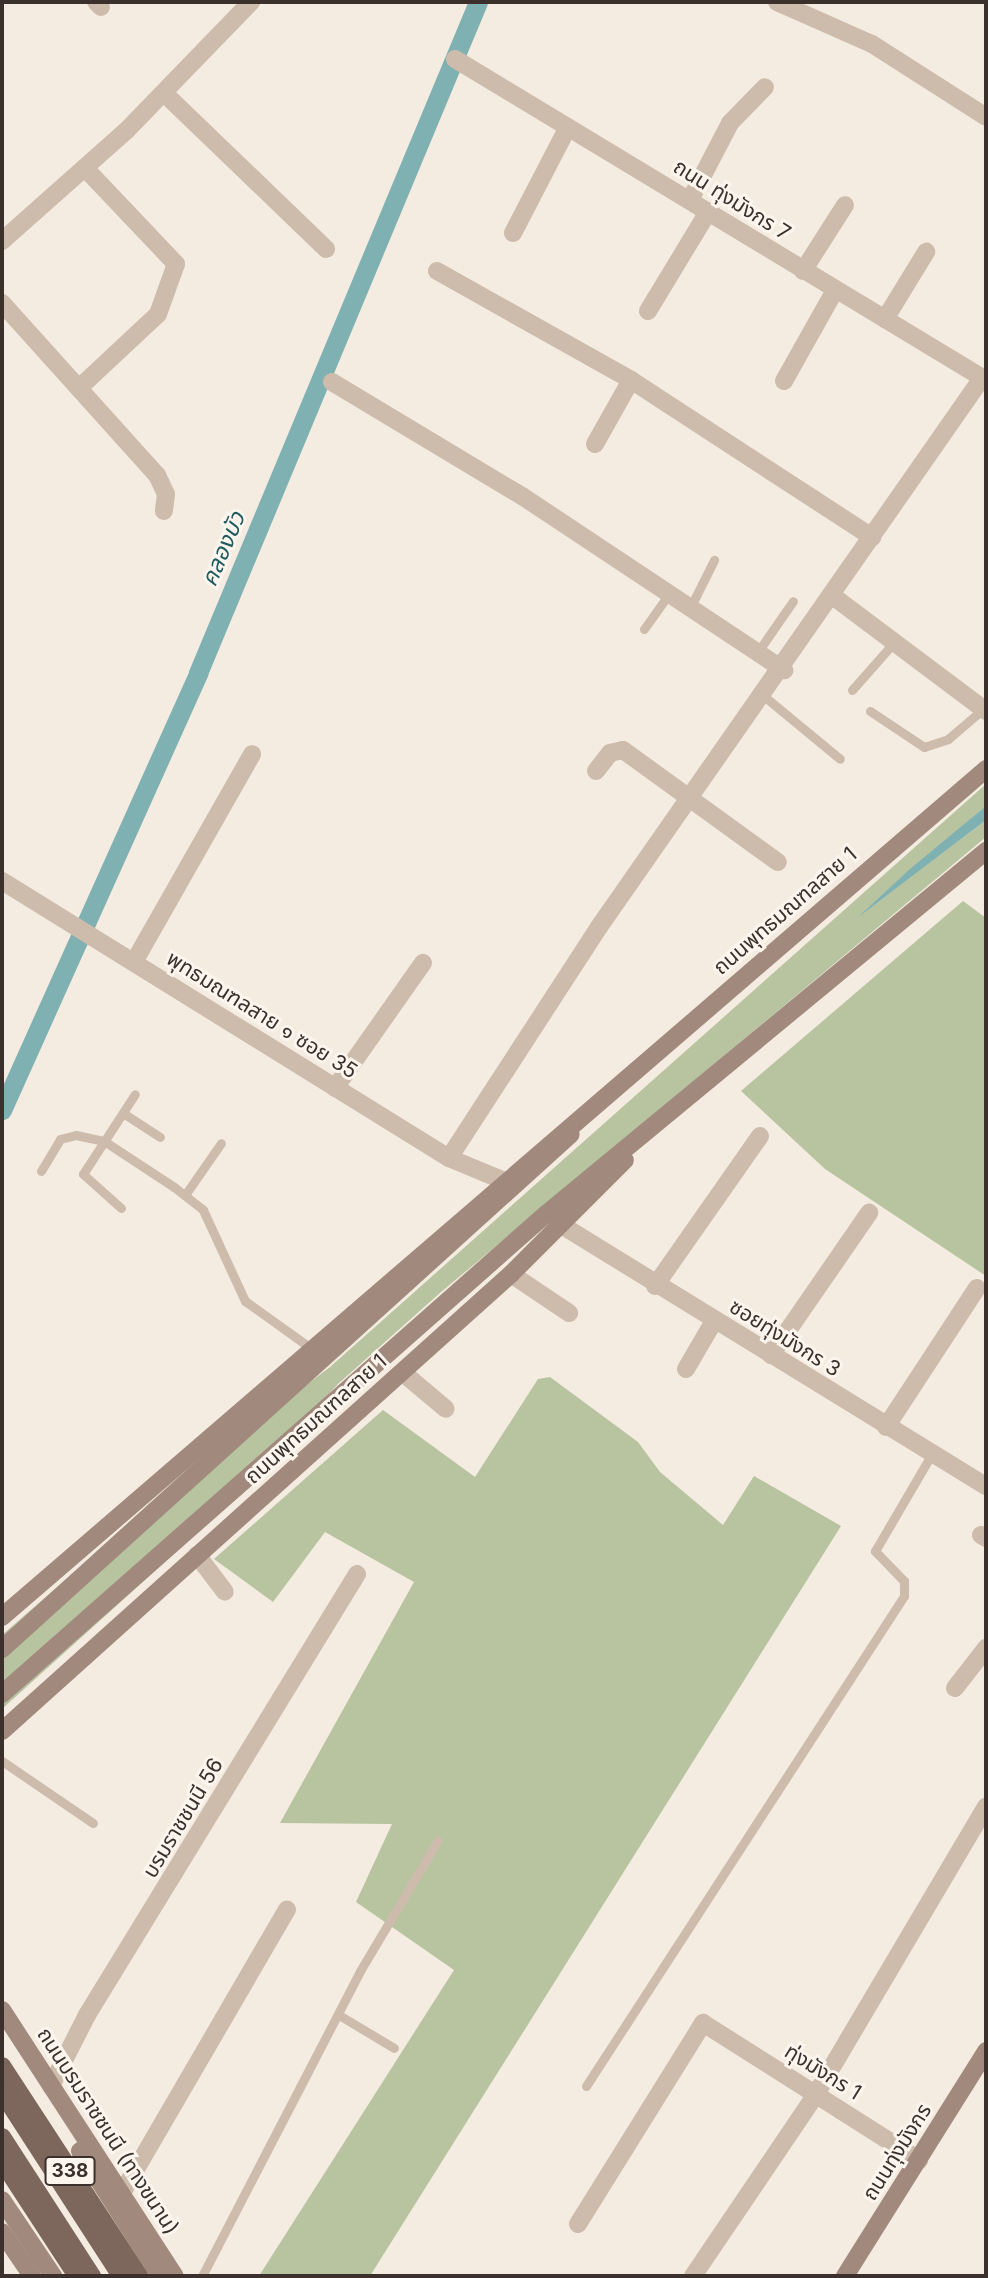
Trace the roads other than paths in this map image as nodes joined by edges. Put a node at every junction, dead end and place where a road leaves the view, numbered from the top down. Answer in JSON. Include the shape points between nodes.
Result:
{"nodes":[{"id":1,"x":251,"y":2,"type":"edge"},
{"id":2,"x":777,"y":2,"type":"edge"},
{"id":3,"x":455,"y":59,"type":"dead end"},
{"id":4,"x":765,"y":87,"type":"dead end"},
{"id":5,"x":164,"y":93,"type":"junction"},
{"id":6,"x":986,"y":117,"type":"edge"},
{"id":7,"x":568,"y":127,"type":"junction"},
{"id":8,"x":85,"y":167,"type":"junction"},
{"id":9,"x":690,"y":200,"type":"junction"},
{"id":10,"x":845,"y":205,"type":"dead end"},
{"id":11,"x":708,"y":212,"type":"junction"},
{"id":12,"x":513,"y":233,"type":"dead end"},
{"id":13,"x":2,"y":241,"type":"edge"},
{"id":14,"x":326,"y":249,"type":"dead end"},
{"id":15,"x":926,"y":252,"type":"dead end"},
{"id":16,"x":437,"y":271,"type":"dead end"},
{"id":17,"x":803,"y":271,"type":"junction"},
{"id":18,"x":835,"y":290,"type":"junction"},
{"id":19,"x":2,"y":303,"type":"edge"},
{"id":20,"x":648,"y":311,"type":"dead end"},
{"id":21,"x":885,"y":319,"type":"junction"},
{"id":22,"x":984,"y":379,"type":"edge"},
{"id":23,"x":631,"y":380,"type":"junction"},
{"id":24,"x":784,"y":381,"type":"dead end"},
{"id":25,"x":332,"y":382,"type":"dead end"},
{"id":26,"x":79,"y":388,"type":"junction"},
{"id":27,"x":595,"y":444,"type":"dead end"},
{"id":28,"x":164,"y":512,"type":"dead end"},
{"id":29,"x":872,"y":537,"type":"junction"},
{"id":30,"x":714,"y":560,"type":"dead end"},
{"id":31,"x":669,"y":594,"type":"junction"},
{"id":32,"x":834,"y":597,"type":"junction"},
{"id":33,"x":793,"y":601,"type":"dead end"},
{"id":34,"x":690,"y":608,"type":"junction"},
{"id":35,"x":644,"y":629,"type":"dead end"},
{"id":36,"x":895,"y":641,"type":"junction"},
{"id":37,"x":757,"y":653,"type":"junction"},
{"id":38,"x":784,"y":670,"type":"junction"},
{"id":39,"x":852,"y":690,"type":"dead end"},
{"id":40,"x":765,"y":697,"type":"junction"},
{"id":41,"x":870,"y":710,"type":"dead end"},
{"id":42,"x":985,"y":710,"type":"edge"},
{"id":43,"x":252,"y":754,"type":"dead end"},
{"id":44,"x":840,"y":759,"type":"dead end"},
{"id":45,"x":986,"y":769,"type":"edge"},
{"id":46,"x":596,"y":771,"type":"dead end"},
{"id":47,"x":693,"y":797,"type":"junction"},
{"id":48,"x":986,"y":851,"type":"edge"},
{"id":49,"x":778,"y":862,"type":"dead end"},
{"id":50,"x":2,"y":881,"type":"edge"},
{"id":51,"x":134,"y":962,"type":"junction"},
{"id":52,"x":423,"y":962,"type":"dead end"},
{"id":53,"x":335,"y":1088,"type":"junction"},
{"id":54,"x":615,"y":1089,"type":"junction"},
{"id":55,"x":135,"y":1094,"type":"dead end"},
{"id":56,"x":123,"y":1113,"type":"junction"},
{"id":57,"x":650,"y":1130,"type":"junction"},
{"id":58,"x":760,"y":1136,"type":"dead end"},
{"id":59,"x":160,"y":1137,"type":"dead end"},
{"id":60,"x":104,"y":1141,"type":"junction"},
{"id":61,"x":221,"y":1143,"type":"dead end"},
{"id":62,"x":449,"y":1158,"type":"junction"},
{"id":63,"x":41,"y":1171,"type":"dead end"},
{"id":64,"x":502,"y":1180,"type":"junction"},
{"id":65,"x":185,"y":1195,"type":"junction"},
{"id":66,"x":121,"y":1208,"type":"dead end"},
{"id":67,"x":869,"y":1213,"type":"dead end"},
{"id":68,"x":563,"y":1226,"type":"junction"},
{"id":69,"x":511,"y":1274,"type":"junction"},
{"id":70,"x":655,"y":1286,"type":"junction"},
{"id":71,"x":977,"y":1289,"type":"dead end"},
{"id":72,"x":569,"y":1313,"type":"dead end"},
{"id":73,"x":715,"y":1321,"type":"junction"},
{"id":74,"x":313,"y":1350,"type":"junction"},
{"id":75,"x":771,"y":1355,"type":"junction"},
{"id":76,"x":687,"y":1368,"type":"dead end"},
{"id":77,"x":402,"y":1372,"type":"junction"},
{"id":78,"x":446,"y":1409,"type":"dead end"},
{"id":79,"x":886,"y":1427,"type":"junction"},
{"id":80,"x":931,"y":1455,"type":"junction"},
{"id":81,"x":986,"y":1486,"type":"edge"},
{"id":82,"x":197,"y":1555,"type":"junction"},
{"id":83,"x":357,"y":1574,"type":"dead end"},
{"id":84,"x":225,"y":1592,"type":"dead end"},
{"id":85,"x":2,"y":1616,"type":"edge"},
{"id":86,"x":986,"y":1648,"type":"edge"},
{"id":87,"x":2,"y":1649,"type":"edge"},
{"id":88,"x":955,"y":1688,"type":"dead end"},
{"id":89,"x":2,"y":1694,"type":"edge"},
{"id":90,"x":2,"y":1731,"type":"edge"},
{"id":91,"x":2,"y":1760,"type":"edge"},
{"id":92,"x":986,"y":1807,"type":"edge"},
{"id":93,"x":93,"y":1822,"type":"dead end"},
{"id":94,"x":438,"y":1840,"type":"dead end"},
{"id":95,"x":287,"y":1910,"type":"dead end"},
{"id":96,"x":2,"y":2010,"type":"edge"},
{"id":97,"x":339,"y":2015,"type":"junction"},
{"id":98,"x":2,"y":2022,"type":"edge"},
{"id":99,"x":394,"y":2048,"type":"dead end"},
{"id":100,"x":986,"y":2051,"type":"edge"},
{"id":101,"x":2,"y":2066,"type":"edge"},
{"id":102,"x":51,"y":2086,"type":"junction"},
{"id":103,"x":586,"y":2086,"type":"dead end"},
{"id":104,"x":2,"y":2092,"type":"edge"},
{"id":105,"x":816,"y":2094,"type":"junction"},
{"id":106,"x":2,"y":2137,"type":"edge"},
{"id":107,"x":919,"y":2160,"type":"junction"},
{"id":108,"x":2,"y":2161,"type":"edge"},
{"id":109,"x":122,"y":2193,"type":"junction"},
{"id":110,"x":2,"y":2200,"type":"edge"},
{"id":111,"x":578,"y":2224,"type":"dead end"},
{"id":112,"x":2,"y":2231,"type":"edge"},
{"id":113,"x":32,"y":2276,"type":"edge"},
{"id":114,"x":54,"y":2276,"type":"edge"},
{"id":115,"x":77,"y":2276,"type":"edge"},
{"id":116,"x":92,"y":2276,"type":"edge"},
{"id":117,"x":121,"y":2276,"type":"edge"},
{"id":118,"x":139,"y":2276,"type":"edge"},
{"id":119,"x":160,"y":2276,"type":"edge"},
{"id":120,"x":175,"y":2276,"type":"edge"},
{"id":121,"x":202,"y":2276,"type":"edge"},
{"id":122,"x":692,"y":2276,"type":"edge"},
{"id":123,"x":845,"y":2276,"type":"edge"}],
"edges":[{"from":1,"to":5,"type":"street"},
{"from":2,"to":6,"type":"street","via":[[872,44]]},
{"from":3,"to":7,"type":"street","name":"ถนน ทุ่งมังกร 7"},
{"from":4,"to":9,"type":"street","via":[[730,123]]},
{"from":5,"to":8,"type":"street"},
{"from":5,"to":14,"type":"street"},
{"from":7,"to":9,"type":"street","name":"ถนน ทุ่งมังกร 7"},
{"from":7,"to":12,"type":"street"},
{"from":8,"to":13,"type":"street"},
{"from":8,"to":26,"type":"street","via":[[176,264],[158,314]]},
{"from":9,"to":11,"type":"street","name":"ถนน ทุ่งมังกร 7"},
{"from":10,"to":17,"type":"street"},
{"from":11,"to":17,"type":"street","name":"ถนน ทุ่งมังกร 7"},
{"from":11,"to":20,"type":"street"},
{"from":15,"to":21,"type":"street"},
{"from":16,"to":23,"type":"street"},
{"from":17,"to":18,"type":"street","name":"ถนน ทุ่งมังกร 7"},
{"from":18,"to":21,"type":"street","name":"ถนน ทุ่งมังกร 7"},
{"from":18,"to":24,"type":"street"},
{"from":19,"to":26,"type":"street"},
{"from":21,"to":22,"type":"street","name":"ถนน ทุ่งมังกร 7"},
{"from":22,"to":29,"type":"street"},
{"from":23,"to":27,"type":"street"},
{"from":23,"to":29,"type":"street"},
{"from":25,"to":31,"type":"street"},
{"from":26,"to":28,"type":"street","via":[[157,475],[166,494]]},
{"from":29,"to":32,"type":"street"},
{"from":30,"to":34,"type":"lane"},
{"from":31,"to":34,"type":"street"},
{"from":31,"to":35,"type":"lane"},
{"from":32,"to":36,"type":"street"},
{"from":32,"to":38,"type":"street"},
{"from":33,"to":37,"type":"lane"},
{"from":34,"to":37,"type":"street"},
{"from":36,"to":39,"type":"lane"},
{"from":36,"to":42,"type":"street"},
{"from":37,"to":38,"type":"street"},
{"from":38,"to":40,"type":"street"},
{"from":40,"to":44,"type":"lane"},
{"from":40,"to":47,"type":"street"},
{"from":41,"to":42,"type":"lane","via":[[924,747],[948,739]]},
{"from":43,"to":51,"type":"street"},
{"from":45,"to":54,"type":"main road","name":"ถนนพุทธมณฑลสาย 1"},
{"from":46,"to":47,"type":"street","via":[[610,753],[623,750]]},
{"from":47,"to":49,"type":"street"},
{"from":47,"to":62,"type":"street","via":[[534,1021]]},
{"from":48,"to":57,"type":"main road","name":"ถนนพุทธมณฑลสาย 1"},
{"from":50,"to":51,"type":"street","name":"พุทธมณฑลสาย ๑ ซอย 35"},
{"from":51,"to":53,"type":"street","name":"พุทธมณฑลสาย ๑ ซอย 35"},
{"from":52,"to":53,"type":"street"},
{"from":53,"to":62,"type":"street","name":"พุทธมณฑลสาย ๑ ซอย 35"},
{"from":54,"to":64,"type":"main road","name":"ถนนพุทธมณฑลสาย 1"},
{"from":54,"to":87,"type":"main road","name":"ถนนพุทธมณฑลสาย 1","via":[[531,1175],[318,1370]]},
{"from":55,"to":56,"type":"lane"},
{"from":56,"to":59,"type":"lane"},
{"from":56,"to":60,"type":"lane"},
{"from":57,"to":68,"type":"main road","name":"ถนนพุทธมณฑลสาย 1"},
{"from":57,"to":89,"type":"main road","name":"ถนนพุทธมณฑลสาย 1"},
{"from":58,"to":70,"type":"street"},
{"from":60,"to":63,"type":"lane","via":[[76,1135],[60,1139]]},
{"from":60,"to":65,"type":"lane"},
{"from":60,"to":66,"type":"lane","via":[[83,1174]]},
{"from":61,"to":65,"type":"lane"},
{"from":62,"to":64,"type":"street","name":"พุทธมณฑลสาย ๑ ซอย 35"},
{"from":64,"to":74,"type":"main road","name":"ถนนพุทธมณฑลสาย 1"},
{"from":65,"to":74,"type":"lane","via":[[202,1210],[245,1301]]},
{"from":67,"to":75,"type":"street"},
{"from":68,"to":69,"type":"main road","name":"ถนนพุทธมณฑลสาย 1"},
{"from":68,"to":70,"type":"street","name":"ซอยทุ่งมังกร 3"},
{"from":69,"to":72,"type":"street"},
{"from":69,"to":77,"type":"main road","name":"ถนนพุทธมณฑลสาย 1"},
{"from":70,"to":73,"type":"street","name":"ซอยทุ่งมังกร 3"},
{"from":71,"to":79,"type":"street"},
{"from":73,"to":75,"type":"street","name":"ซอยทุ่งมังกร 3"},
{"from":73,"to":76,"type":"street"},
{"from":74,"to":85,"type":"main road","name":"ถนนพุทธมณฑลสาย 1"},
{"from":75,"to":79,"type":"street","name":"ซอยทุ่งมังกร 3"},
{"from":77,"to":78,"type":"street"},
{"from":77,"to":82,"type":"main road","name":"ถนนพุทธมณฑลสาย 1"},
{"from":79,"to":80,"type":"street","name":"ซอยทุ่งมังกร 3"},
{"from":80,"to":81,"type":"street","name":"ซอยทุ่งมังกร 3"},
{"from":80,"to":103,"type":"lane","via":[[875,1552],[904,1581],[904,1596]]},
{"from":82,"to":84,"type":"street"},
{"from":82,"to":90,"type":"main road","name":"ถนนพุทธมณฑลสาย 1"},
{"from":83,"to":102,"type":"street","name":"บรมราชชนนี 56","via":[[87,2015]]},
{"from":86,"to":88,"type":"street"},
{"from":91,"to":93,"type":"lane"},
{"from":92,"to":105,"type":"street"},
{"from":94,"to":97,"type":"lane"},
{"from":95,"to":109,"type":"street"},
{"from":96,"to":102,"type":"main road","name":"ถนนบรมราชชนนี (ทางขนาน)","number":"338"},
{"from":97,"to":99,"type":"lane"},
{"from":97,"to":121,"type":"lane"},
{"from":98,"to":119,"type":"main road"},
{"from":100,"to":107,"type":"main road","name":"ถนนทุ่งมังกร"},
{"from":101,"to":118,"type":"main road","number":"338"},
{"from":102,"to":109,"type":"main road","name":"ถนนบรมราชชนนี (ทางขนาน)","number":"338"},
{"from":104,"to":117,"type":"main road","number":"338"},
{"from":105,"to":107,"type":"street","name":"ทุ่งมังกร 1"},
{"from":105,"to":111,"type":"street","name":"ทุ่งมังกร 1","via":[[704,2023]]},
{"from":105,"to":122,"type":"street"},
{"from":106,"to":116,"type":"main road","number":"338"},
{"from":107,"to":123,"type":"main road","name":"ถนนทุ่งมังกร"},
{"from":108,"to":115,"type":"main road","number":"338"},
{"from":109,"to":120,"type":"main road","name":"ถนนบรมราชชนนี (ทางขนาน)","number":"338"},
{"from":110,"to":114,"type":"main road"},
{"from":112,"to":113,"type":"main road"}]}
